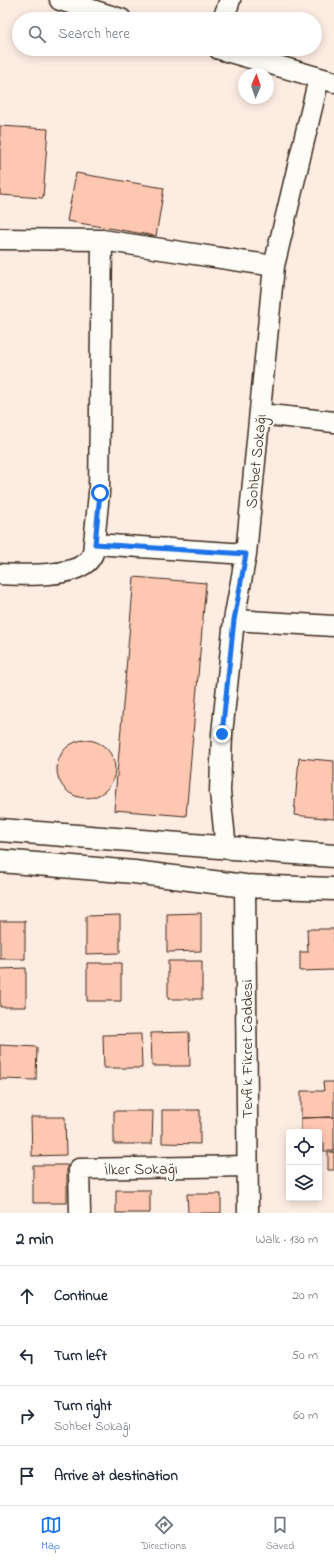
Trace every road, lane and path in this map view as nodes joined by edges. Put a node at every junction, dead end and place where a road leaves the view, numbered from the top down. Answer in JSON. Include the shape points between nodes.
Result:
{"nodes":[{"id":1,"x":60,"y":0,"type":"edge"},
{"id":2,"x":230,"y":0,"type":"edge"},
{"id":3,"x":99,"y":12,"type":"edge"},
{"id":4,"x":225,"y":12,"type":"edge"},
{"id":5,"x":243,"y":56,"type":"edge"},
{"id":6,"x":326,"y":80,"type":"edge"},
{"id":7,"x":0,"y":239,"type":"edge"},
{"id":8,"x":102,"y":240,"type":"junction"},
{"id":9,"x":274,"y":266,"type":"junction"},
{"id":10,"x":260,"y":414,"type":"junction"},
{"id":11,"x":334,"y":422,"type":"edge"},
{"id":12,"x":95,"y":544,"type":"junction"},
{"id":13,"x":246,"y":554,"type":"junction"},
{"id":14,"x":0,"y":574,"type":"edge"},
{"id":15,"x":234,"y":620,"type":"junction"},
{"id":16,"x":334,"y":626,"type":"edge"},
{"id":17,"x":0,"y":830,"type":"edge"},
{"id":18,"x":226,"y":848,"type":"junction"},
{"id":19,"x":334,"y":856,"type":"edge"},
{"id":20,"x":0,"y":861,"type":"edge"},
{"id":21,"x":245,"y":886,"type":"junction"},
{"id":22,"x":334,"y":889,"type":"edge"},
{"id":23,"x":247,"y":1166,"type":"junction"},
{"id":24,"x":80,"y":1213,"type":"edge"},
{"id":25,"x":248,"y":1213,"type":"edge"}],
"edges":[{"from":1,"to":3,"type":"street"},
{"from":2,"to":4,"type":"street"},
{"from":5,"to":6,"type":"street"},
{"from":6,"to":9,"type":"street","name":"Sohbet Sokağı"},
{"from":7,"to":8,"type":"street"},
{"from":8,"to":9,"type":"street"},
{"from":8,"to":12,"type":"street","via":[[100,493]]},
{"from":9,"to":10,"type":"street","name":"Sohbet Sokağı"},
{"from":10,"to":11,"type":"street"},
{"from":10,"to":13,"type":"street","name":"Sohbet Sokağı"},
{"from":12,"to":13,"type":"street"},
{"from":12,"to":14,"type":"street","via":[[88,561],[77,568],[36,576]]},
{"from":13,"to":15,"type":"street","name":"Sohbet Sokağı"},
{"from":15,"to":16,"type":"street"},
{"from":15,"to":18,"type":"street","name":"Sohbet Sokağı","via":[[222,734],[220,792]]},
{"from":17,"to":18,"type":"street"},
{"from":18,"to":19,"type":"street"},
{"from":20,"to":21,"type":"street","via":[[134,872]]},
{"from":21,"to":22,"type":"street"},
{"from":21,"to":23,"type":"street","name":"Tevfik Fikret Caddesi"},
{"from":23,"to":24,"type":"street","name":"İlker Sokağı","via":[[79,1169]]},
{"from":23,"to":25,"type":"street","name":"Tevfik Fikret Caddesi"}]}
